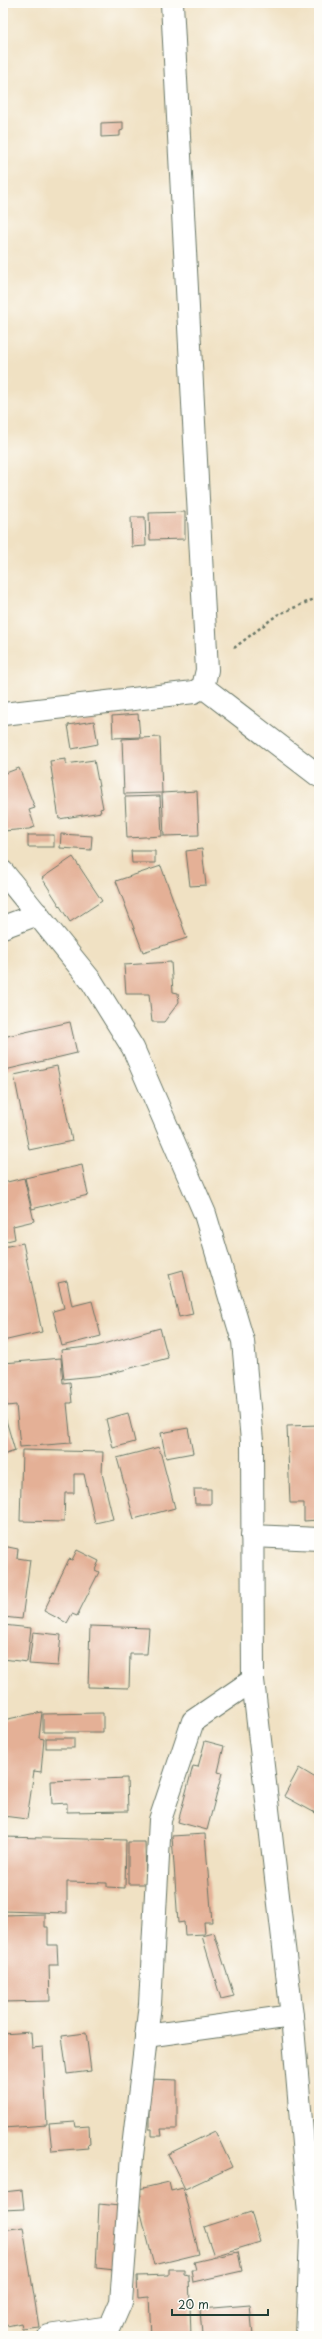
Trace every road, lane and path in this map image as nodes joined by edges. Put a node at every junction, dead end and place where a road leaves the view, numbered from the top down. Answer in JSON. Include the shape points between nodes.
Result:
{"nodes":[{"id":1,"x":172,"y":3,"type":"edge"},
{"id":2,"x":319,"y":597,"type":"edge"},
{"id":3,"x":205,"y":678,"type":"junction"},
{"id":4,"x":3,"y":714,"type":"edge"},
{"id":5,"x":319,"y":776,"type":"edge"},
{"id":6,"x":3,"y":872,"type":"edge"},
{"id":7,"x":38,"y":914,"type":"junction"},
{"id":8,"x":3,"y":927,"type":"edge"},
{"id":9,"x":252,"y":1536,"type":"junction"},
{"id":10,"x":319,"y":1539,"type":"edge"},
{"id":11,"x":253,"y":1680,"type":"junction"},
{"id":12,"x":292,"y":2016,"type":"junction"},
{"id":13,"x":146,"y":2036,"type":"junction"},
{"id":14,"x":315,"y":2229,"type":"edge"},
{"id":15,"x":49,"y":2336,"type":"edge"},
{"id":16,"x":307,"y":2336,"type":"edge"}],
"edges":[{"from":1,"to":3,"type":"street"},
{"from":2,"to":3,"type":"path","via":[[277,615]]},
{"from":3,"to":4,"type":"street","via":[[194,692]]},
{"from":3,"to":5,"type":"street"},
{"from":6,"to":7,"type":"street"},
{"from":7,"to":8,"type":"street","via":[[9,927]]},
{"from":7,"to":9,"type":"street","via":[[92,982],[133,1048],[205,1214],[243,1341],[252,1441]]},
{"from":9,"to":10,"type":"street"},
{"from":9,"to":11,"type":"street"},
{"from":11,"to":12,"type":"street"},
{"from":11,"to":13,"type":"street","via":[[193,1721],[160,1820]]},
{"from":12,"to":13,"type":"street"},
{"from":12,"to":14,"type":"street"},
{"from":13,"to":15,"type":"street","via":[[132,2156],[121,2302],[110,2327]]},
{"from":14,"to":16,"type":"street"}]}
